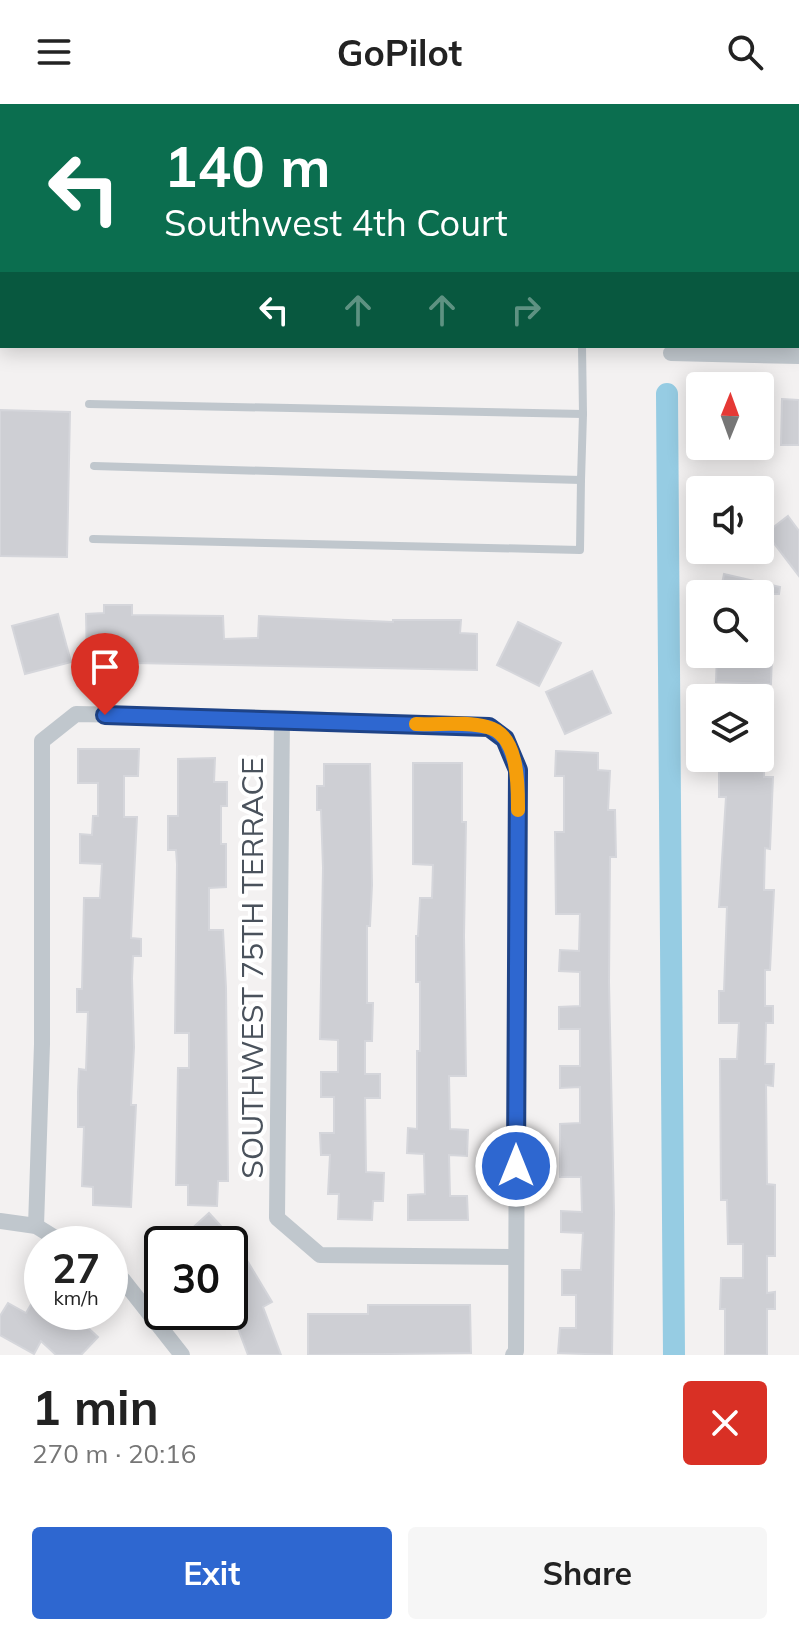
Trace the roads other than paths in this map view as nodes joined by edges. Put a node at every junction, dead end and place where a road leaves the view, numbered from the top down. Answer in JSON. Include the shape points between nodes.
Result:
{"nodes":[{"id":1,"x":582,"y":348,"type":"edge"},
{"id":2,"x":671,"y":353,"type":"dead end"},
{"id":3,"x":799,"y":356,"type":"edge"},
{"id":4,"x":89,"y":404,"type":"dead end"},
{"id":5,"x":583,"y":414,"type":"junction"},
{"id":6,"x":94,"y":466,"type":"dead end"},
{"id":7,"x":581,"y":480,"type":"junction"},
{"id":8,"x":93,"y":539,"type":"dead end"},
{"id":9,"x":282,"y":718,"type":"junction"},
{"id":10,"x":0,"y":1221,"type":"edge"},
{"id":11,"x":36,"y":1226,"type":"joint"},
{"id":12,"x":515,"y":1257,"type":"junction"},
{"id":13,"x":128,"y":1286,"type":"edge"},
{"id":14,"x":182,"y":1355,"type":"edge"},
{"id":15,"x":513,"y":1355,"type":"edge"}],
"edges":[{"from":1,"to":5,"type":"lane"},
{"from":2,"to":3,"type":"street"},
{"from":4,"to":5,"type":"lane"},
{"from":5,"to":7,"type":"lane"},
{"from":6,"to":7,"type":"lane"},
{"from":7,"to":8,"type":"lane","via":[[580,550]]},
{"from":9,"to":11,"type":"street","via":[[76,714],[42,741]]},
{"from":9,"to":12,"type":"street","via":[[489,727],[505,739],[518,770]]},
{"from":9,"to":12,"type":"street","name":"SOUTHWEST 75TH TERRACE","via":[[277,1218],[320,1255]]},
{"from":10,"to":11,"type":"street"},
{"from":12,"to":15,"type":"street"},
{"from":13,"to":14,"type":"street"}]}
